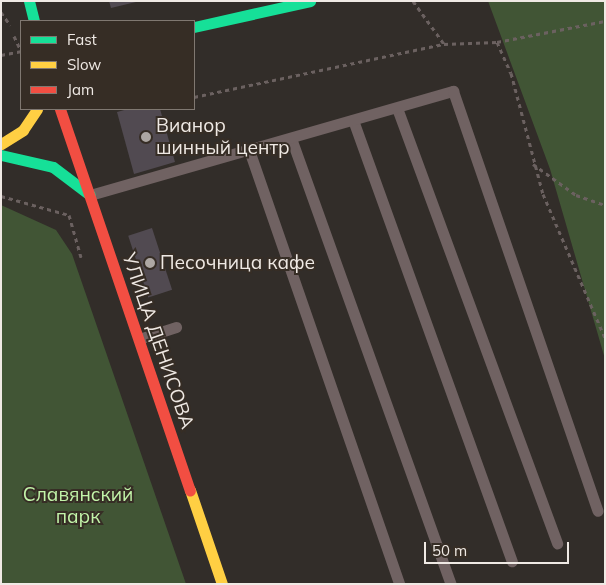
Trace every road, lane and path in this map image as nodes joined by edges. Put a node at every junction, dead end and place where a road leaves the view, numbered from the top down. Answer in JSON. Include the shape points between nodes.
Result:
{"nodes":[{"id":1,"x":29,"y":1,"type":"edge"},
{"id":2,"x":310,"y":1,"type":"edge"},
{"id":3,"x":413,"y":1,"type":"edge"},
{"id":4,"x":34,"y":20,"type":"edge"},
{"id":5,"x":605,"y":21,"type":"edge"},
{"id":6,"x":195,"y":27,"type":"edge"},
{"id":7,"x":497,"y":42,"type":"junction"},
{"id":8,"x":444,"y":44,"type":"junction"},
{"id":9,"x":20,"y":51,"type":"edge"},
{"id":10,"x":1,"y":55,"type":"edge"},
{"id":11,"x":195,"y":97,"type":"edge"},
{"id":12,"x":397,"y":108,"type":"junction"},
{"id":13,"x":36,"y":110,"type":"edge"},
{"id":14,"x":60,"y":110,"type":"edge"},
{"id":15,"x":353,"y":120,"type":"junction"},
{"id":16,"x":291,"y":138,"type":"junction"},
{"id":17,"x":1,"y":144,"type":"edge"},
{"id":18,"x":249,"y":150,"type":"junction"},
{"id":19,"x":1,"y":155,"type":"edge"},
{"id":20,"x":533,"y":163,"type":"junction"},
{"id":21,"x":90,"y":195,"type":"junction"},
{"id":22,"x":1,"y":196,"type":"edge"},
{"id":23,"x":605,"y":205,"type":"edge"},
{"id":24,"x":81,"y":256,"type":"dead end"},
{"id":25,"x":176,"y":327,"type":"dead end"},
{"id":26,"x":605,"y":338,"type":"edge"},
{"id":27,"x":139,"y":340,"type":"junction"},
{"id":28,"x":598,"y":511,"type":"dead end"},
{"id":29,"x":557,"y":544,"type":"dead end"},
{"id":30,"x":512,"y":560,"type":"dead end"},
{"id":31,"x":222,"y":584,"type":"edge"},
{"id":32,"x":399,"y":584,"type":"edge"},
{"id":33,"x":451,"y":584,"type":"edge"}],
"edges":[{"from":1,"to":4,"type":"street"},
{"from":2,"to":6,"type":"street"},
{"from":3,"to":8,"type":"path"},
{"from":5,"to":7,"type":"path"},
{"from":7,"to":8,"type":"path"},
{"from":7,"to":20,"type":"path","via":[[511,73]]},
{"from":8,"to":11,"type":"path"},
{"from":9,"to":10,"type":"path"},
{"from":12,"to":15,"type":"lane"},
{"from":12,"to":28,"type":"lane","via":[[453,92]]},
{"from":12,"to":29,"type":"lane"},
{"from":13,"to":17,"type":"street","via":[[23,130]]},
{"from":14,"to":21,"type":"street","name":"УЛИЦА ДЕНИСОВА"},
{"from":15,"to":16,"type":"lane"},
{"from":15,"to":30,"type":"lane"},
{"from":16,"to":18,"type":"lane"},
{"from":16,"to":33,"type":"lane"},
{"from":18,"to":21,"type":"lane"},
{"from":18,"to":32,"type":"lane"},
{"from":19,"to":21,"type":"street","via":[[24,157],[52,167]]},
{"from":20,"to":23,"type":"path","via":[[576,195]]},
{"from":20,"to":26,"type":"path"},
{"from":21,"to":27,"type":"street","name":"УЛИЦА ДЕНИСОВА"},
{"from":22,"to":24,"type":"path","via":[[68,215]]},
{"from":25,"to":27,"type":"lane"},
{"from":27,"to":31,"type":"street","name":"УЛИЦА ДЕНИСОВА"}]}
